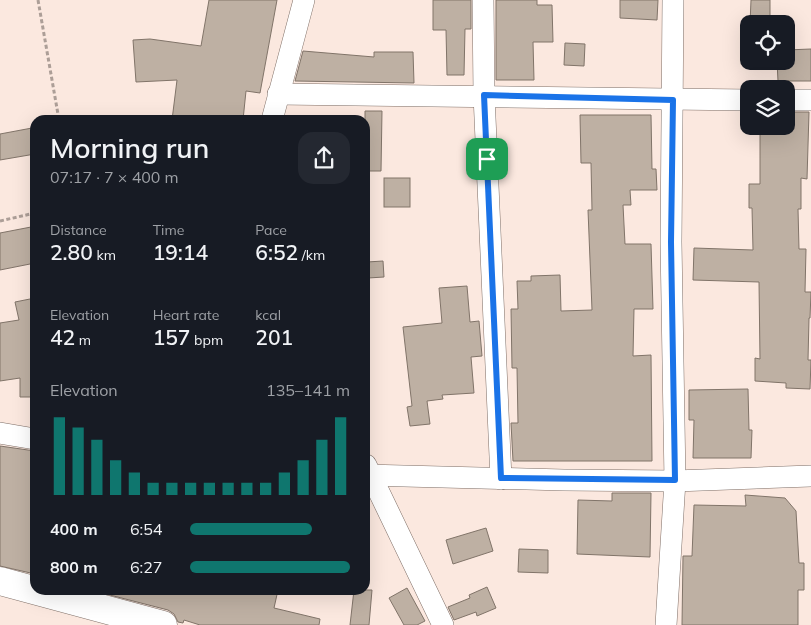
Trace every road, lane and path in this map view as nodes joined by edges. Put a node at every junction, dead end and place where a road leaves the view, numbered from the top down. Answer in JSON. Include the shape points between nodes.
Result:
{"nodes":[{"id":1,"x":38,"y":0,"type":"edge"},
{"id":2,"x":304,"y":0,"type":"edge"},
{"id":3,"x":482,"y":0,"type":"edge"},
{"id":4,"x":673,"y":0,"type":"edge"},
{"id":5,"x":278,"y":94,"type":"junction"},
{"id":6,"x":484,"y":95,"type":"junction"},
{"id":7,"x":673,"y":100,"type":"junction"},
{"id":8,"x":740,"y":100,"type":"edge"},
{"id":9,"x":795,"y":100,"type":"edge"},
{"id":10,"x":811,"y":100,"type":"edge"},
{"id":11,"x":58,"y":115,"type":"edge"},
{"id":12,"x":273,"y":115,"type":"edge"},
{"id":13,"x":30,"y":214,"type":"edge"},
{"id":14,"x":0,"y":221,"type":"edge"},
{"id":15,"x":0,"y":433,"type":"edge"},
{"id":16,"x":30,"y":438,"type":"edge"},
{"id":17,"x":370,"y":471,"type":"edge"},
{"id":18,"x":811,"y":476,"type":"edge"},
{"id":19,"x":370,"y":477,"type":"edge"},
{"id":20,"x":501,"y":478,"type":"junction"},
{"id":21,"x":675,"y":480,"type":"junction"},
{"id":22,"x":0,"y":581,"type":"edge"},
{"id":23,"x":30,"y":589,"type":"edge"},
{"id":24,"x":52,"y":595,"type":"edge"},
{"id":25,"x":0,"y":598,"type":"edge"},
{"id":26,"x":98,"y":625,"type":"edge"},
{"id":27,"x":163,"y":625,"type":"edge"},
{"id":28,"x":443,"y":625,"type":"edge"},
{"id":29,"x":666,"y":625,"type":"edge"}],
"edges":[{"from":1,"to":11,"type":"path"},
{"from":2,"to":5,"type":"street"},
{"from":3,"to":6,"type":"street"},
{"from":4,"to":7,"type":"street"},
{"from":5,"to":6,"type":"street"},
{"from":5,"to":12,"type":"street"},
{"from":6,"to":7,"type":"street"},
{"from":6,"to":20,"type":"street"},
{"from":7,"to":8,"type":"street"},
{"from":7,"to":21,"type":"street","via":[[671,242]]},
{"from":9,"to":10,"type":"street"},
{"from":13,"to":14,"type":"path"},
{"from":15,"to":16,"type":"street"},
{"from":17,"to":20,"type":"street"},
{"from":18,"to":21,"type":"street"},
{"from":19,"to":28,"type":"street"},
{"from":20,"to":21,"type":"street"},
{"from":21,"to":29,"type":"street"},
{"from":22,"to":23,"type":"main road"},
{"from":24,"to":27,"type":"main road"},
{"from":25,"to":26,"type":"main road"}]}
